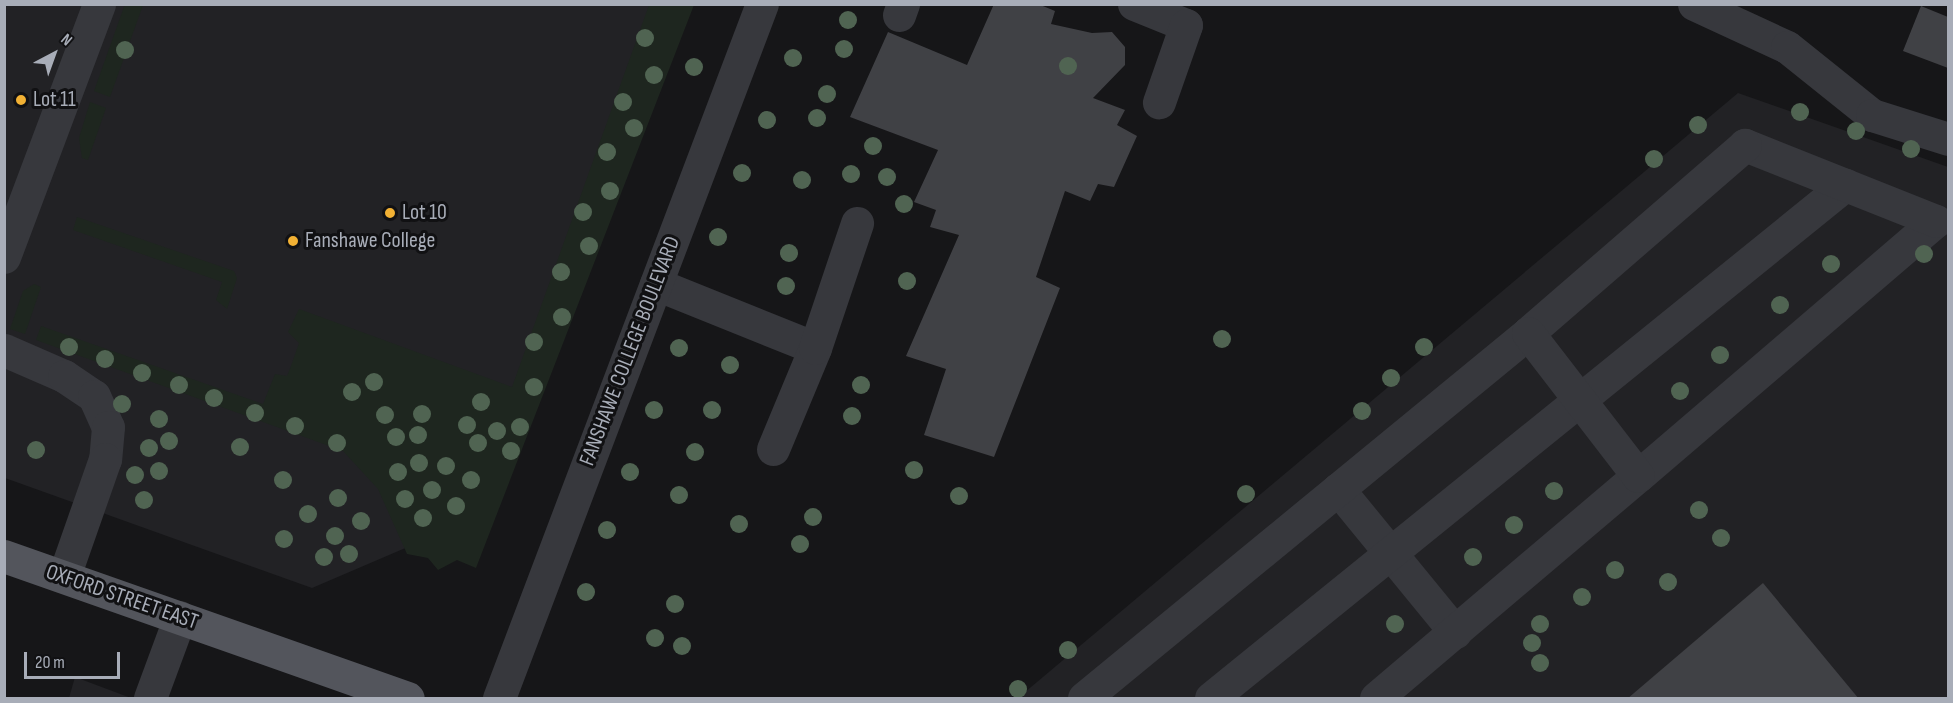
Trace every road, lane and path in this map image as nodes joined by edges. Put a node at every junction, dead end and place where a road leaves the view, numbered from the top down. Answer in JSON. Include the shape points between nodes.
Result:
{"nodes":[{"id":1,"x":99,"y":4,"type":"edge"},
{"id":2,"x":762,"y":4,"type":"edge"},
{"id":3,"x":1134,"y":4,"type":"edge"},
{"id":4,"x":1694,"y":4,"type":"edge"},
{"id":5,"x":1159,"y":102,"type":"dead end"},
{"id":6,"x":1948,"y":139,"type":"edge"},
{"id":7,"x":1845,"y":185,"type":"junction"},
{"id":8,"x":858,"y":223,"type":"dead end"},
{"id":9,"x":4,"y":257,"type":"edge"},
{"id":10,"x":656,"y":284,"type":"junction"},
{"id":11,"x":1528,"y":333,"type":"junction"},
{"id":12,"x":815,"y":348,"type":"junction"},
{"id":13,"x":4,"y":350,"type":"edge"},
{"id":14,"x":1579,"y":399,"type":"junction"},
{"id":15,"x":773,"y":449,"type":"dead end"},
{"id":16,"x":1638,"y":476,"type":"junction"},
{"id":17,"x":1338,"y":489,"type":"junction"},
{"id":18,"x":1390,"y":553,"type":"junction"},
{"id":19,"x":4,"y":556,"type":"edge"},
{"id":20,"x":64,"y":576,"type":"junction"},
{"id":21,"x":180,"y":618,"type":"junction"},
{"id":22,"x":1455,"y":632,"type":"junction"},
{"id":23,"x":150,"y":699,"type":"edge"},
{"id":24,"x":408,"y":699,"type":"edge"},
{"id":25,"x":499,"y":699,"type":"edge"},
{"id":26,"x":1084,"y":699,"type":"edge"},
{"id":27,"x":1211,"y":699,"type":"edge"},
{"id":28,"x":1376,"y":699,"type":"edge"}],
"edges":[{"from":1,"to":9,"type":"street"},
{"from":2,"to":10,"type":"street","name":"FANSHAWE COLLEGE BOULEVARD"},
{"from":3,"to":5,"type":"street","via":[[1186,25]]},
{"from":4,"to":6,"type":"street","via":[[1787,47],[1872,115]]},
{"from":7,"to":11,"type":"street","via":[[1745,145]]},
{"from":7,"to":14,"type":"street"},
{"from":7,"to":16,"type":"street","via":[[1936,221]]},
{"from":8,"to":12,"type":"street"},
{"from":10,"to":12,"type":"street"},
{"from":10,"to":25,"type":"street","name":"FANSHAWE COLLEGE BOULEVARD"},
{"from":11,"to":14,"type":"street"},
{"from":11,"to":17,"type":"street"},
{"from":12,"to":15,"type":"street"},
{"from":13,"to":20,"type":"street","via":[[64,376],[94,396],[108,427],[105,459]]},
{"from":14,"to":16,"type":"street"},
{"from":14,"to":18,"type":"street"},
{"from":16,"to":22,"type":"street"},
{"from":17,"to":18,"type":"street"},
{"from":17,"to":26,"type":"street"},
{"from":18,"to":22,"type":"street"},
{"from":18,"to":27,"type":"street"},
{"from":19,"to":20,"type":"main road","name":"OXFORD STREET EAST"},
{"from":20,"to":21,"type":"main road","name":"OXFORD STREET EAST"},
{"from":21,"to":23,"type":"street"},
{"from":21,"to":24,"type":"main road","name":"OXFORD STREET EAST"},
{"from":22,"to":28,"type":"street"}]}
